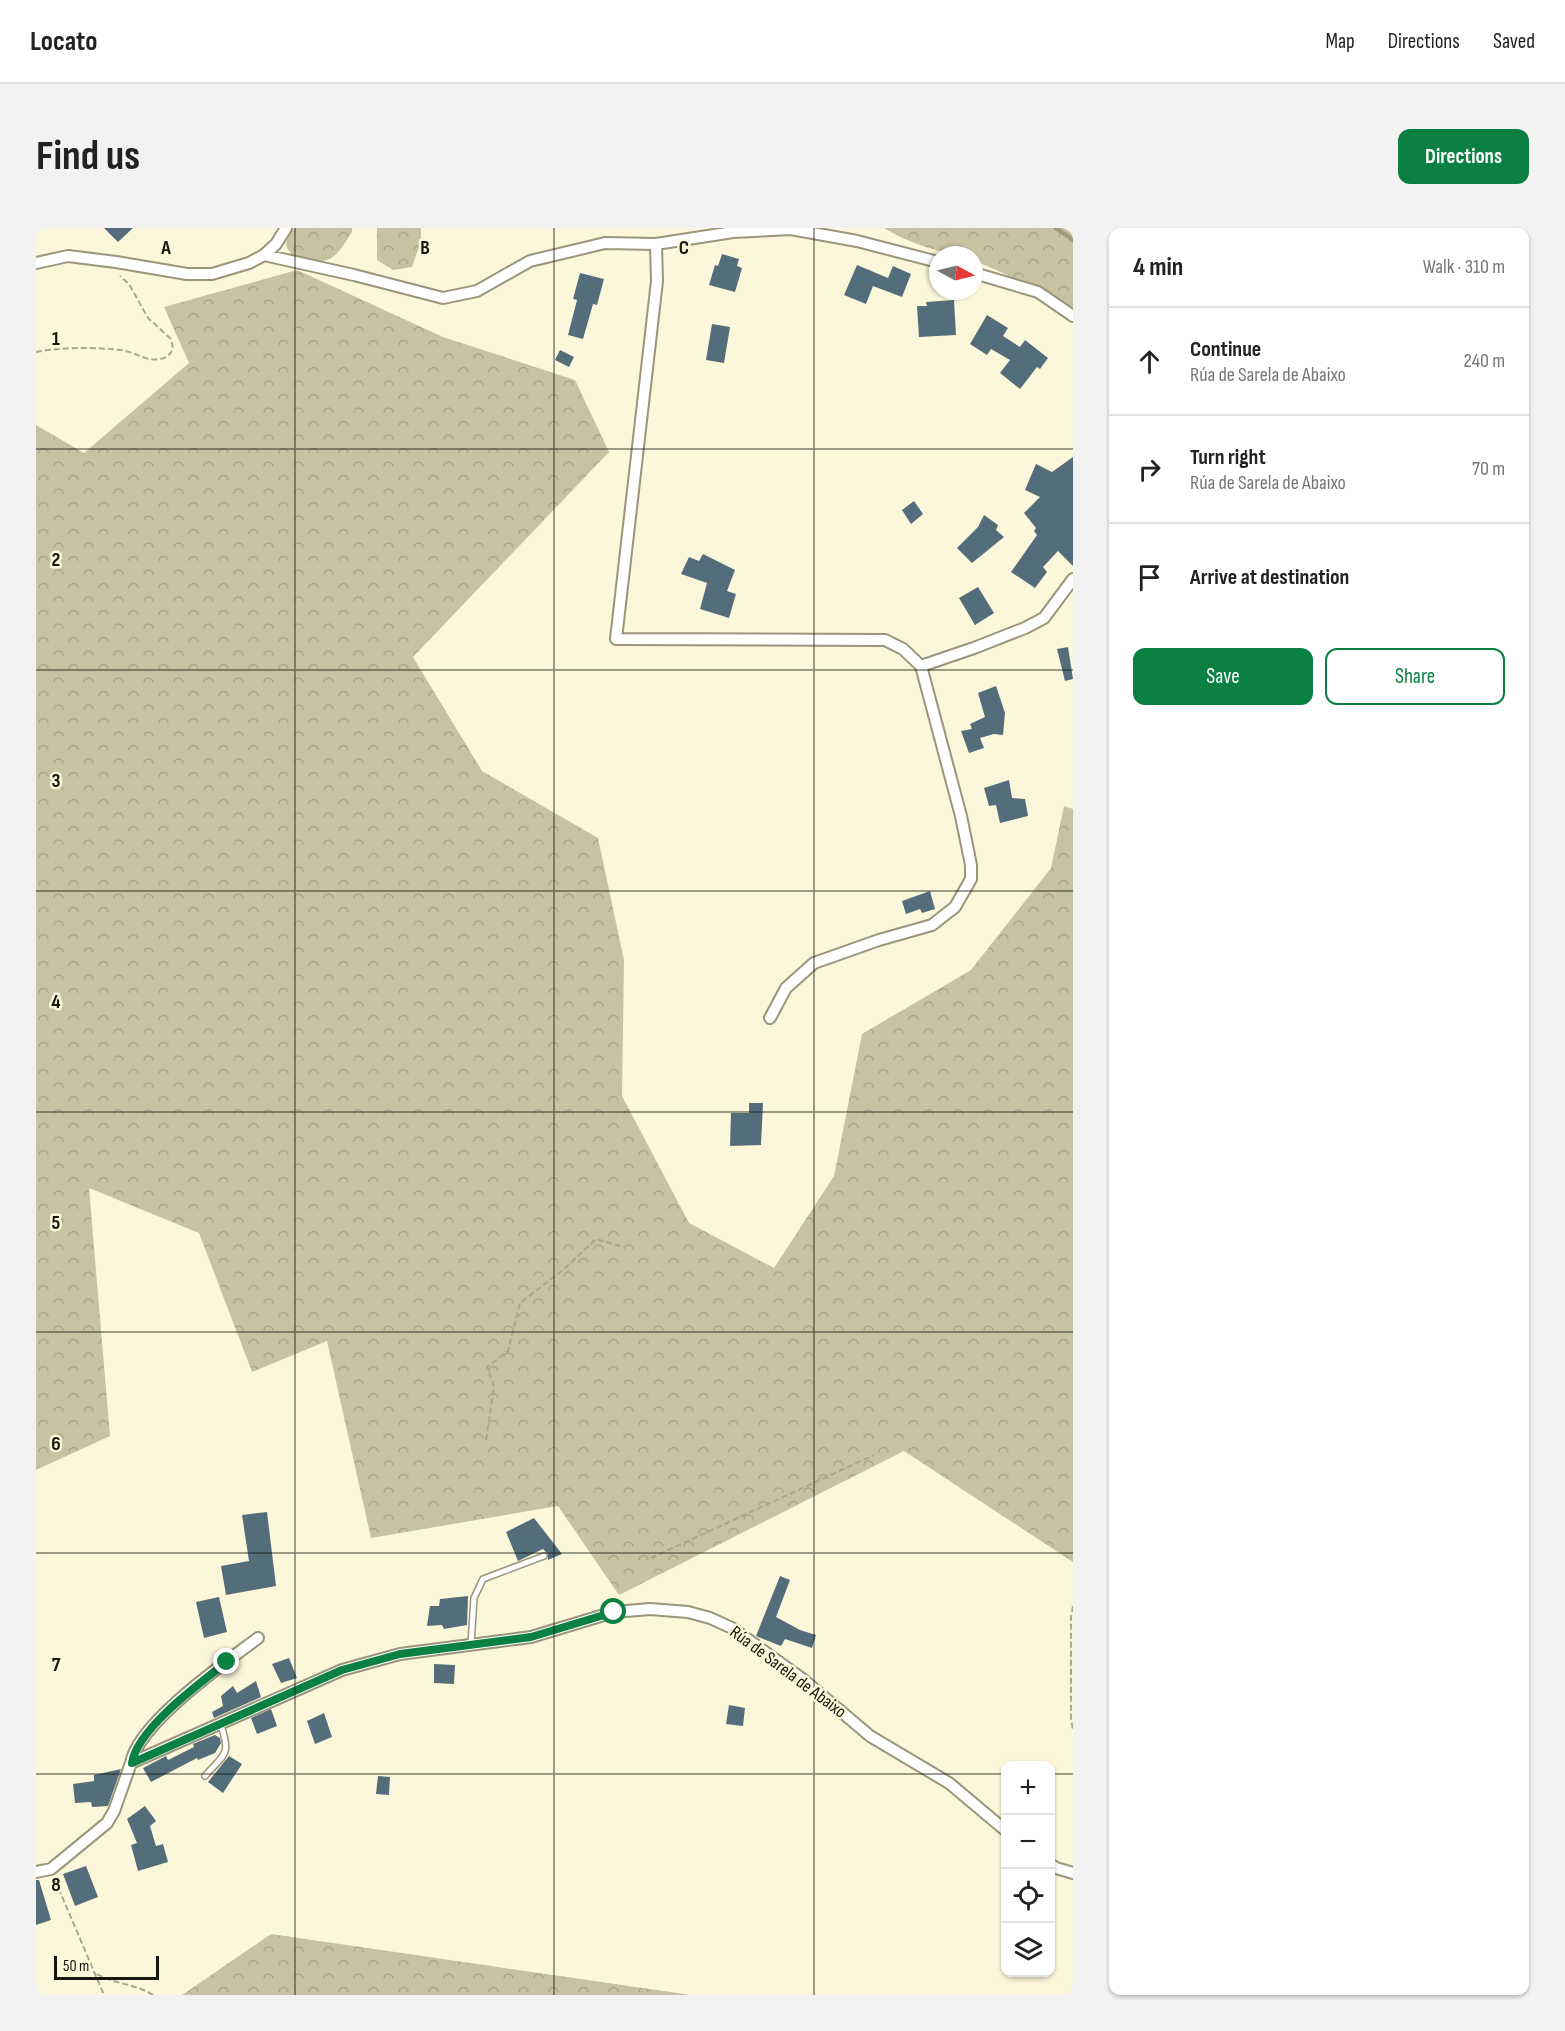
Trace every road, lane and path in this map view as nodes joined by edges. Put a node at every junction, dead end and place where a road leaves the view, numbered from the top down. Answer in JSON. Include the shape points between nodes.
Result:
{"nodes":[{"id":1,"x":286,"y":228,"type":"edge"},
{"id":2,"x":656,"y":244,"type":"junction"},
{"id":3,"x":264,"y":255,"type":"junction"},
{"id":4,"x":929,"y":260,"type":"edge"},
{"id":5,"x":117,"y":261,"type":"junction"},
{"id":6,"x":36,"y":263,"type":"edge"},
{"id":7,"x":983,"y":276,"type":"edge"},
{"id":8,"x":1073,"y":316,"type":"edge"},
{"id":9,"x":36,"y":352,"type":"edge"},
{"id":10,"x":1073,"y":579,"type":"edge"},
{"id":11,"x":921,"y":666,"type":"junction"},
{"id":12,"x":770,"y":1018,"type":"dead end"},
{"id":13,"x":620,"y":1246,"type":"dead end"},
{"id":14,"x":486,"y":1440,"type":"dead end"},
{"id":15,"x":874,"y":1455,"type":"dead end"},
{"id":16,"x":544,"y":1556,"type":"dead end"},
{"id":17,"x":651,"y":1558,"type":"dead end"},
{"id":18,"x":1073,"y":1606,"type":"edge"},
{"id":19,"x":258,"y":1638,"type":"dead end"},
{"id":20,"x":471,"y":1644,"type":"junction"},
{"id":21,"x":221,"y":1725,"type":"junction"},
{"id":22,"x":1073,"y":1729,"type":"edge"},
{"id":23,"x":132,"y":1763,"type":"junction"},
{"id":24,"x":205,"y":1776,"type":"dead end"},
{"id":25,"x":1001,"y":1827,"type":"edge"},
{"id":26,"x":1055,"y":1867,"type":"edge"},
{"id":27,"x":51,"y":1869,"type":"junction"},
{"id":28,"x":36,"y":1872,"type":"edge"},
{"id":29,"x":1073,"y":1873,"type":"edge"},
{"id":30,"x":97,"y":1974,"type":"junction"},
{"id":31,"x":104,"y":1995,"type":"edge"},
{"id":32,"x":153,"y":1995,"type":"edge"}],
"edges":[{"from":1,"to":3,"type":"street"},
{"from":2,"to":3,"type":"street","via":[[605,243],[530,261],[477,291],[443,298]]},
{"from":2,"to":4,"type":"street","via":[[733,232],[791,229]]},
{"from":2,"to":11,"type":"street","via":[[657,281],[616,639],[885,639]]},
{"from":3,"to":5,"type":"street","via":[[212,274],[187,274]]},
{"from":5,"to":6,"type":"street","via":[[68,256]]},
{"from":5,"to":9,"type":"path","via":[[118,273],[129,284],[142,310],[171,339],[171,352],[161,359],[122,350]]},
{"from":7,"to":8,"type":"street","via":[[1038,292]]},
{"from":10,"to":11,"type":"street","via":[[1044,618]]},
{"from":11,"to":12,"type":"street","via":[[962,816],[970,879],[955,907],[932,925],[814,963],[786,988]]},
{"from":13,"to":14,"type":"path","via":[[596,1239],[520,1303],[508,1351],[487,1367],[494,1386]]},
{"from":15,"to":17,"type":"path"},
{"from":16,"to":20,"type":"lane","via":[[483,1579],[474,1598]]},
{"from":18,"to":22,"type":"path"},
{"from":19,"to":23,"type":"street","via":[[163,1716],[133,1753]]},
{"from":20,"to":21,"type":"street","name":"Rúa de Sarela de Abaixo","via":[[400,1654],[342,1670]]},
{"from":20,"to":25,"type":"street","name":"Rúa de Sarela de Abaixo","via":[[531,1637],[614,1612],[650,1609],[710,1618],[732,1628],[768,1654],[870,1736],[949,1783]]},
{"from":21,"to":23,"type":"street","name":"Rúa de Sarela de Abaixo"},
{"from":21,"to":24,"type":"lane","via":[[227,1751]]},
{"from":23,"to":27,"type":"street","via":[[107,1823]]},
{"from":26,"to":29,"type":"street"},
{"from":27,"to":28,"type":"street"},
{"from":27,"to":30,"type":"path"},
{"from":30,"to":31,"type":"path"},
{"from":30,"to":32,"type":"path"}]}
